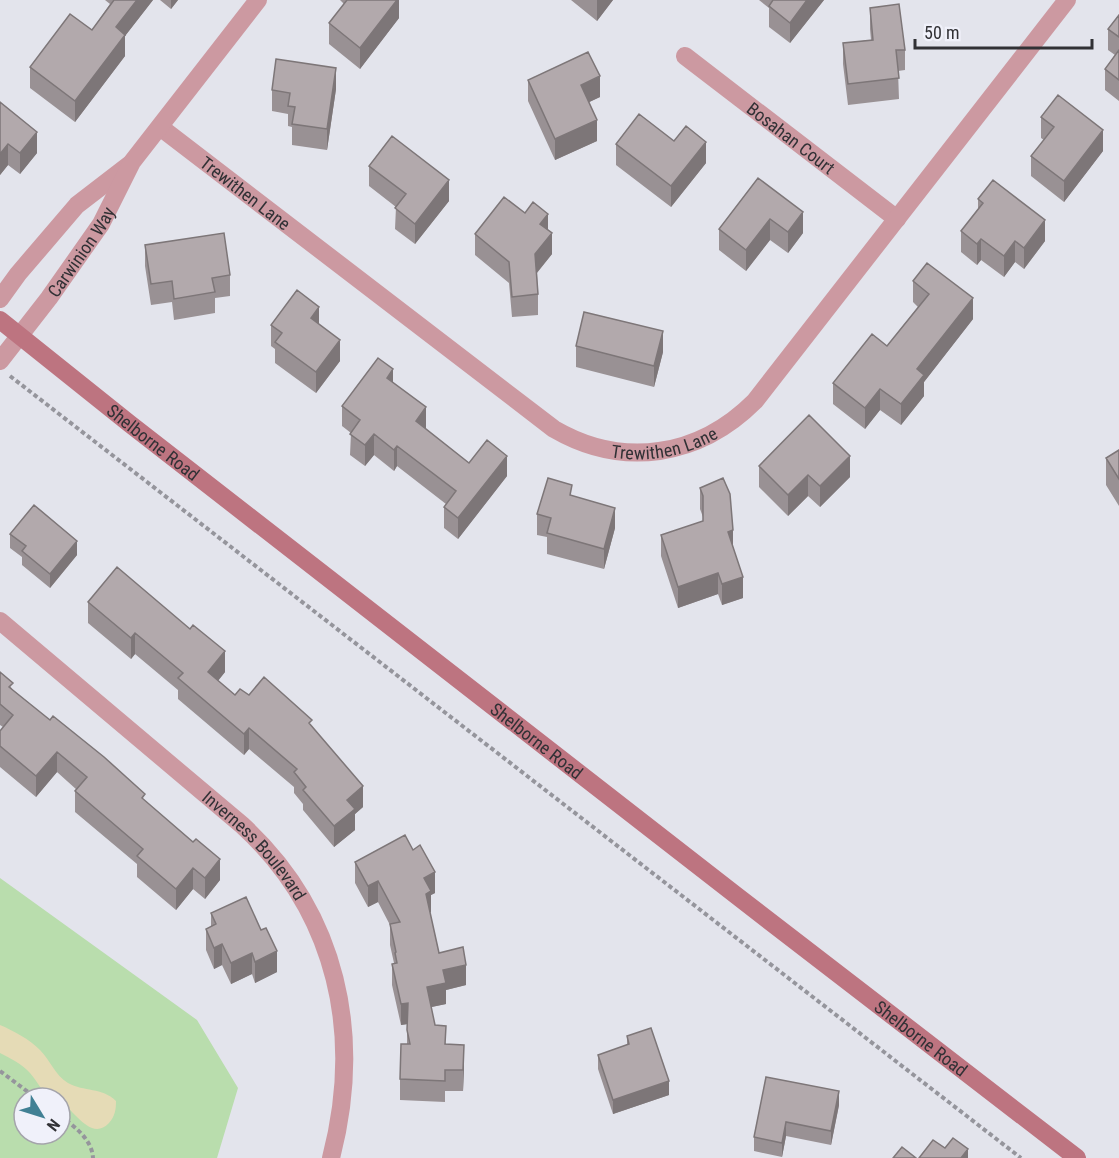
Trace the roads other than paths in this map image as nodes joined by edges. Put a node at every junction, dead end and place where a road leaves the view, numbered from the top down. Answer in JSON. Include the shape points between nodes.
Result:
{"nodes":[{"id":1,"x":258,"y":0,"type":"edge"},
{"id":2,"x":1066,"y":0,"type":"edge"},
{"id":3,"x":685,"y":56,"type":"dead end"},
{"id":4,"x":160,"y":127,"type":"junction"},
{"id":5,"x":132,"y":162,"type":"junction"},
{"id":6,"x":897,"y":219,"type":"junction"},
{"id":7,"x":0,"y":299,"type":"edge"},
{"id":8,"x":0,"y":320,"type":"edge"},
{"id":9,"x":20,"y":336,"type":"junction"},
{"id":10,"x":4,"y":368,"type":"edge"},
{"id":11,"x":0,"y":621,"type":"edge"},
{"id":12,"x":331,"y":1158,"type":"edge"},
{"id":13,"x":1077,"y":1158,"type":"edge"}],
"edges":[{"from":1,"to":4,"type":"street","name":"Carwinion Way"},
{"from":2,"to":6,"type":"street","name":"Trewithen Lane"},
{"from":3,"to":6,"type":"street","name":"Bosahan Court"},
{"from":4,"to":5,"type":"street","name":"Carwinion Way"},
{"from":4,"to":6,"type":"street","name":"Trewithen Lane","via":[[539,419],[569,438],[614,451],[652,452],[685,446],[714,433],[743,413]]},
{"from":5,"to":7,"type":"street","name":"Carwinion Way","via":[[77,205]]},
{"from":5,"to":9,"type":"street","name":"Carwinion Way","via":[[101,224]]},
{"from":8,"to":9,"type":"street","name":"Shelborne Road"},
{"from":9,"to":10,"type":"street"},
{"from":9,"to":13,"type":"street","name":"Shelborne Road"},
{"from":11,"to":12,"type":"street","name":"Inverness Boulevard","via":[[250,833],[296,891],[330,962],[345,1038],[345,1086]]}]}
